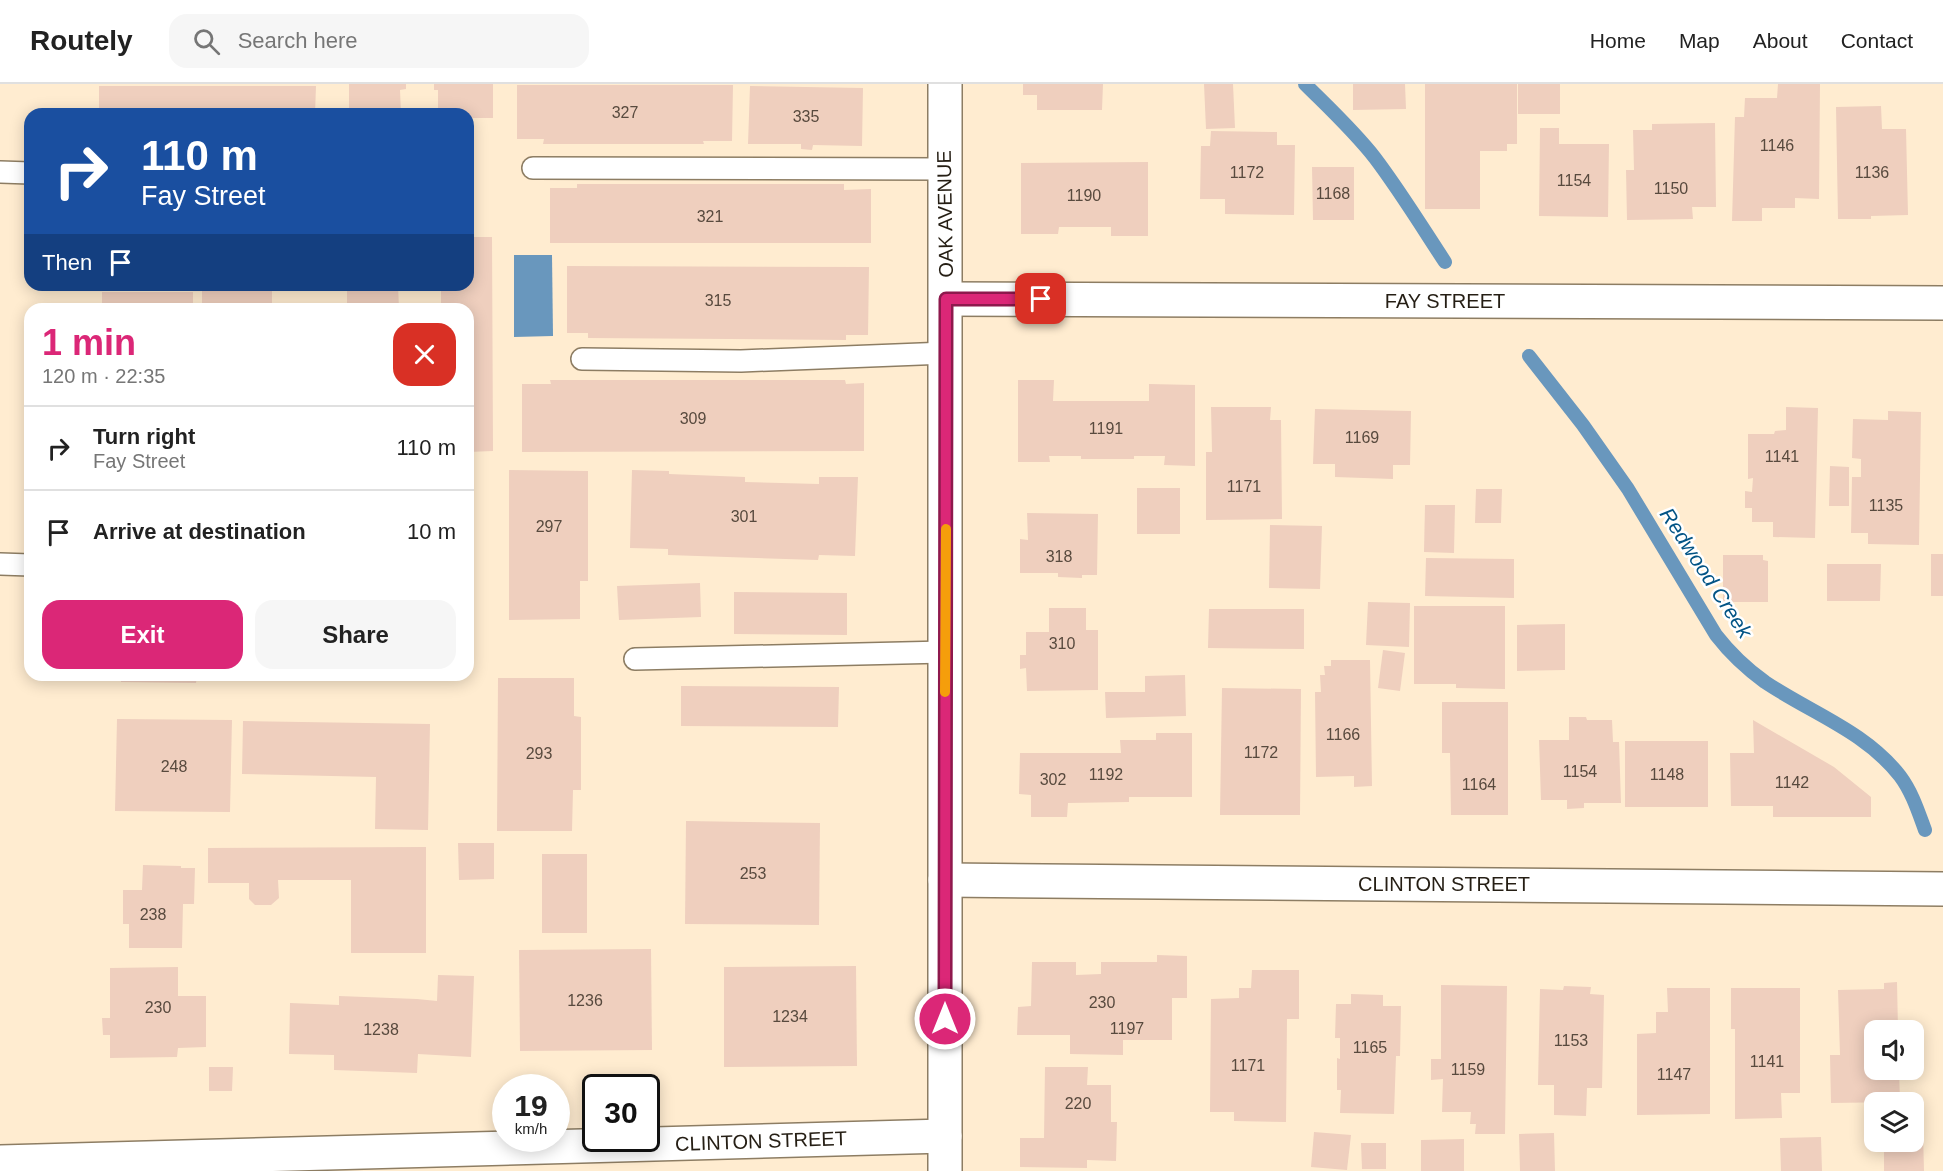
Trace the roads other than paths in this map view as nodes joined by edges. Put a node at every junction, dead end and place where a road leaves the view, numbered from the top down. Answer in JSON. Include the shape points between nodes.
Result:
{"nodes":[{"id":1,"x":945,"y":84,"type":"edge"},
{"id":2,"x":533,"y":168,"type":"dead end"},
{"id":3,"x":945,"y":169,"type":"junction"},
{"id":4,"x":0,"y":172,"type":"edge"},
{"id":5,"x":24,"y":172,"type":"edge"},
{"id":6,"x":946,"y":299,"type":"junction"},
{"id":7,"x":1943,"y":303,"type":"edge"},
{"id":8,"x":946,"y":353,"type":"junction"},
{"id":9,"x":582,"y":359,"type":"dead end"},
{"id":10,"x":0,"y":564,"type":"edge"},
{"id":11,"x":24,"y":565,"type":"edge"},
{"id":12,"x":945,"y":652,"type":"junction"},
{"id":13,"x":635,"y":659,"type":"dead end"},
{"id":14,"x":945,"y":880,"type":"junction"},
{"id":15,"x":1943,"y":889,"type":"edge"},
{"id":16,"x":945,"y":1136,"type":"junction"},
{"id":17,"x":0,"y":1162,"type":"edge"},
{"id":18,"x":945,"y":1171,"type":"edge"}],
"edges":[{"from":1,"to":3,"type":"street","name":"OAK AVENUE"},
{"from":2,"to":3,"type":"lane"},
{"from":3,"to":6,"type":"street","name":"OAK AVENUE"},
{"from":4,"to":5,"type":"lane"},
{"from":6,"to":7,"type":"street","name":"FAY STREET"},
{"from":6,"to":8,"type":"street","name":"OAK AVENUE"},
{"from":8,"to":9,"type":"lane","via":[[741,361]]},
{"from":8,"to":12,"type":"street","name":"OAK AVENUE"},
{"from":10,"to":11,"type":"lane"},
{"from":12,"to":13,"type":"lane"},
{"from":12,"to":14,"type":"street","name":"OAK AVENUE"},
{"from":14,"to":15,"type":"street","name":"CLINTON STREET"},
{"from":14,"to":16,"type":"street","name":"OAK AVENUE"},
{"from":16,"to":17,"type":"street","name":"CLINTON STREET"},
{"from":16,"to":18,"type":"street","name":"OAK AVENUE"}]}
